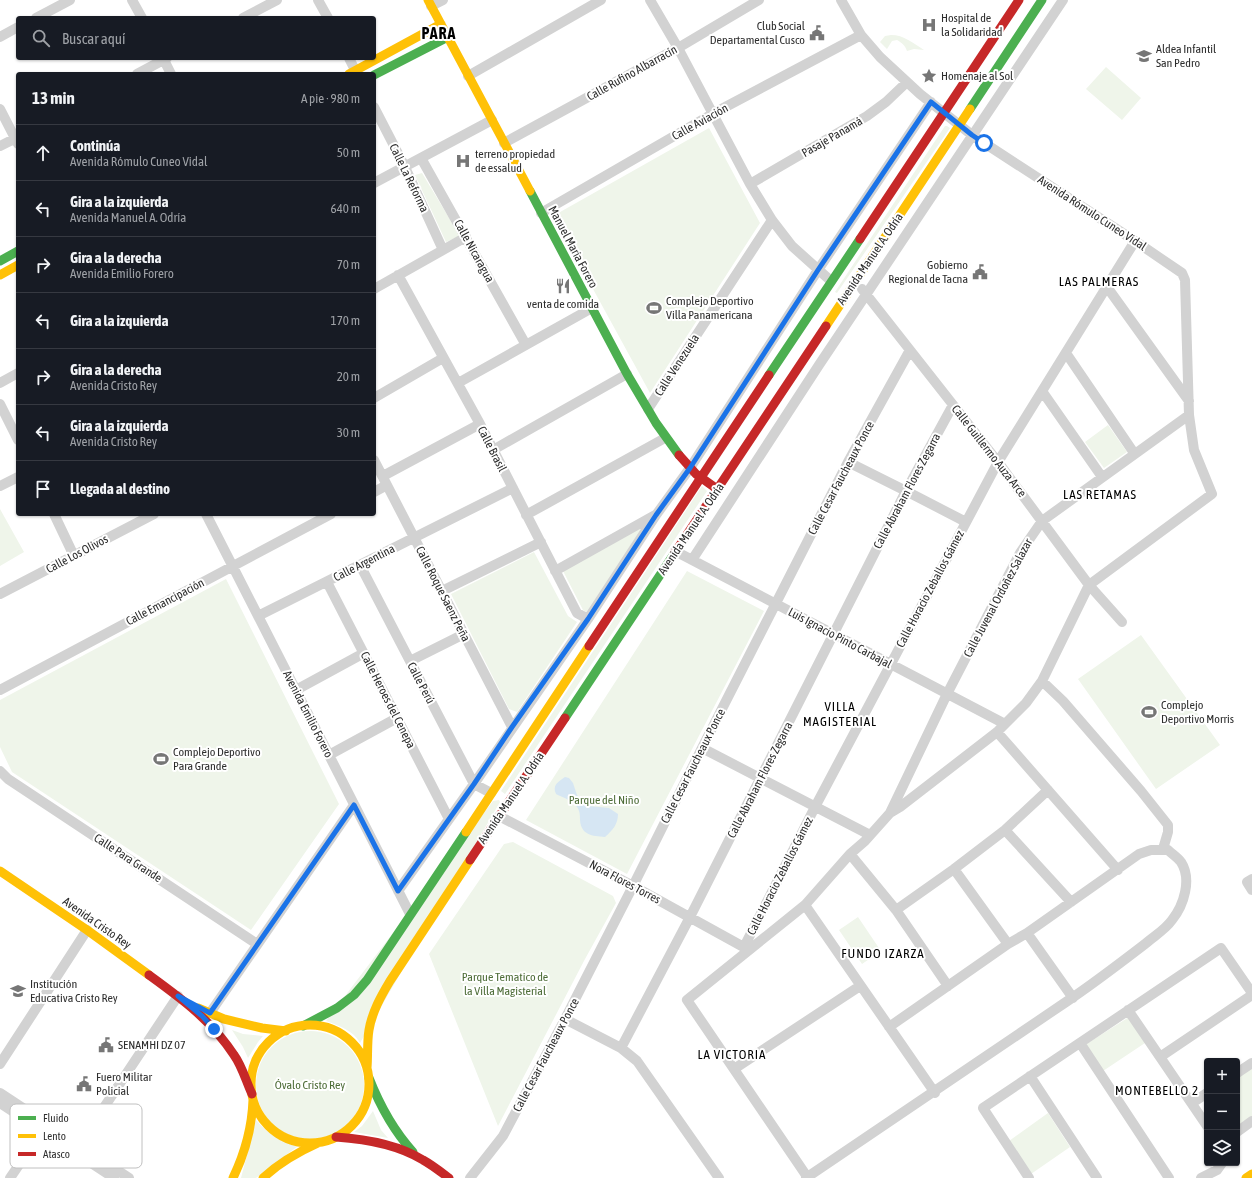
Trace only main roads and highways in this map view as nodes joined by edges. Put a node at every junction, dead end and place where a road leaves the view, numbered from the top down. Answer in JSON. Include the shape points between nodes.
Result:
{"nodes":[{"id":1,"x":1018,"y":0,"type":"edge"},
{"id":2,"x":1042,"y":0,"type":"edge"},
{"id":3,"x":430,"y":3,"type":"edge"},
{"id":4,"x":441,"y":24,"type":"junction"},
{"id":5,"x":448,"y":38,"type":"junction"},
{"id":6,"x":356,"y":72,"type":"edge"},
{"id":7,"x":376,"y":74,"type":"edge"},
{"id":8,"x":16,"y":252,"type":"edge"},
{"id":9,"x":0,"y":261,"type":"edge"},
{"id":10,"x":16,"y":266,"type":"edge"},
{"id":11,"x":0,"y":275,"type":"edge"},
{"id":12,"x":832,"y":298,"type":"junction"},
{"id":13,"x":701,"y":477,"type":"junction"},
{"id":14,"x":717,"y":489,"type":"junction"},
{"id":15,"x":491,"y":793,"type":"junction"},
{"id":16,"x":508,"y":803,"type":"junction"},
{"id":17,"x":0,"y":871,"type":"edge"},
{"id":18,"x":178,"y":996,"type":"junction"},
{"id":19,"x":303,"y":1026,"type":"junction"},
{"id":20,"x":286,"y":1031,"type":"junction"},
{"id":21,"x":367,"y":1068,"type":"junction"},
{"id":22,"x":369,"y":1078,"type":"junction"},
{"id":23,"x":253,"y":1097,"type":"junction"},
{"id":24,"x":336,"y":1137,"type":"junction"},
{"id":25,"x":321,"y":1142,"type":"junction"},
{"id":26,"x":417,"y":1156,"type":"junction"},
{"id":27,"x":1252,"y":1174,"type":"edge"},
{"id":28,"x":233,"y":1178,"type":"edge"},
{"id":29,"x":263,"y":1178,"type":"edge"},
{"id":30,"x":449,"y":1178,"type":"edge"},
{"id":31,"x":1246,"y":1178,"type":"edge"}],
"edges":[{"from":1,"to":12,"type":"main road","name":"Avenida Manuel A. Odría","via":[[831,281]]},
{"from":2,"to":12,"type":"main road","name":"Avenida Manuel A. Odría","via":[[855,281]]},
{"from":3,"to":4,"type":"main road","name":"Manuel Maria Forero"},
{"from":4,"to":5,"type":"main road","name":"Manuel Maria Forero"},
{"from":4,"to":6,"type":"main road"},
{"from":5,"to":7,"type":"main road"},
{"from":5,"to":13,"type":"main road","name":"Manuel Maria Forero","via":[[627,374],[665,438]]},
{"from":8,"to":9,"type":"main road"},
{"from":10,"to":11,"type":"main road"},
{"from":12,"to":13,"type":"main road","name":"Avenida Manuel A. Odría"},
{"from":12,"to":14,"type":"main road","name":"Avenida Manuel A. Odría"},
{"from":13,"to":14,"type":"main road","name":"Manuel Maria Forero"},
{"from":13,"to":15,"type":"main road","name":"Avenida Manuel A. Odría"},
{"from":14,"to":16,"type":"main road","name":"Avenida Manuel A. Odría"},
{"from":15,"to":16,"type":"main road"},
{"from":15,"to":19,"type":"main road","name":"Avenida Manuel A. Odría","via":[[370,975],[354,995],[337,1008]]},
{"from":16,"to":21,"type":"main road","name":"Avenida Manuel A. Odría","via":[[383,993],[370,1026]]},
{"from":17,"to":18,"type":"main road","name":"Avenida Cristo Rey"},
{"from":18,"to":20,"type":"main road","name":"Avenida Cristo Rey","via":[[224,1019]]},
{"from":18,"to":23,"type":"main road","name":"Avenida Cristo Rey","via":[[202,1016],[225,1042],[235,1056]]},
{"from":19,"to":20,"type":"main road"},
{"from":19,"to":21,"type":"main road","via":[[324,1027],[343,1036],[358,1049]]},
{"from":20,"to":23,"type":"main road","via":[[275,1037],[258,1057],[251,1081]]},
{"from":21,"to":22,"type":"main road"},
{"from":22,"to":24,"type":"main road","via":[[367,1099],[359,1117]]},
{"from":22,"to":26,"type":"main road","via":[[388,1121]]},
{"from":23,"to":25,"type":"main road","via":[[264,1121],[275,1131],[302,1142]]},
{"from":23,"to":28,"type":"main road","via":[[249,1139]]},
{"from":24,"to":25,"type":"main road"},
{"from":24,"to":26,"type":"main road","via":[[379,1142]]},
{"from":25,"to":29,"type":"main road","via":[[300,1150]]},
{"from":26,"to":30,"type":"main road"},
{"from":27,"to":31,"type":"main road"}]}
